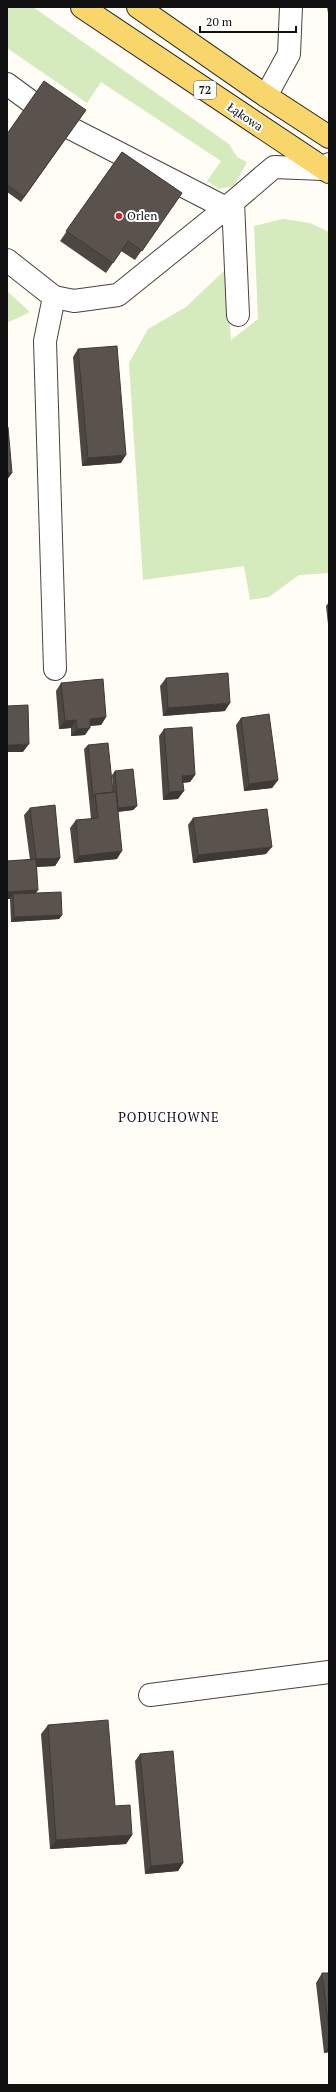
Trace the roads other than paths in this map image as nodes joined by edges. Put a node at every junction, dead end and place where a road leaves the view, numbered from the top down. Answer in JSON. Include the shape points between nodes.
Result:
{"nodes":[{"id":1,"x":82,"y":7,"type":"edge"},
{"id":2,"x":138,"y":7,"type":"edge"},
{"id":3,"x":290,"y":7,"type":"edge"},
{"id":4,"x":7,"y":84,"type":"edge"},
{"id":5,"x":266,"y":96,"type":"junction"},
{"id":6,"x":30,"y":101,"type":"edge"},
{"id":7,"x":72,"y":129,"type":"edge"},
{"id":8,"x":329,"y":136,"type":"edge"},
{"id":9,"x":327,"y":168,"type":"edge"},
{"id":10,"x":229,"y":205,"type":"junction"},
{"id":11,"x":7,"y":260,"type":"edge"},
{"id":12,"x":54,"y":297,"type":"junction"},
{"id":13,"x":238,"y":315,"type":"dead end"},
{"id":14,"x":55,"y":669,"type":"dead end"},
{"id":15,"x":329,"y":1672,"type":"edge"},
{"id":16,"x":150,"y":1695,"type":"dead end"}],
"edges":[{"from":1,"to":9,"type":"main road","name":"Łąkowa","number":"72"},
{"from":2,"to":5,"type":"main road","number":"72"},
{"from":3,"to":5,"type":"lane","via":[[289,54]]},
{"from":4,"to":6,"type":"lane"},
{"from":5,"to":8,"type":"main road","number":"72"},
{"from":7,"to":10,"type":"lane"},
{"from":9,"to":10,"type":"lane","via":[[274,167]]},
{"from":10,"to":12,"type":"lane","via":[[118,294],[74,301]]},
{"from":10,"to":13,"type":"lane"},
{"from":11,"to":12,"type":"lane"},
{"from":12,"to":14,"type":"lane","via":[[45,341]]},
{"from":15,"to":16,"type":"lane"}]}
